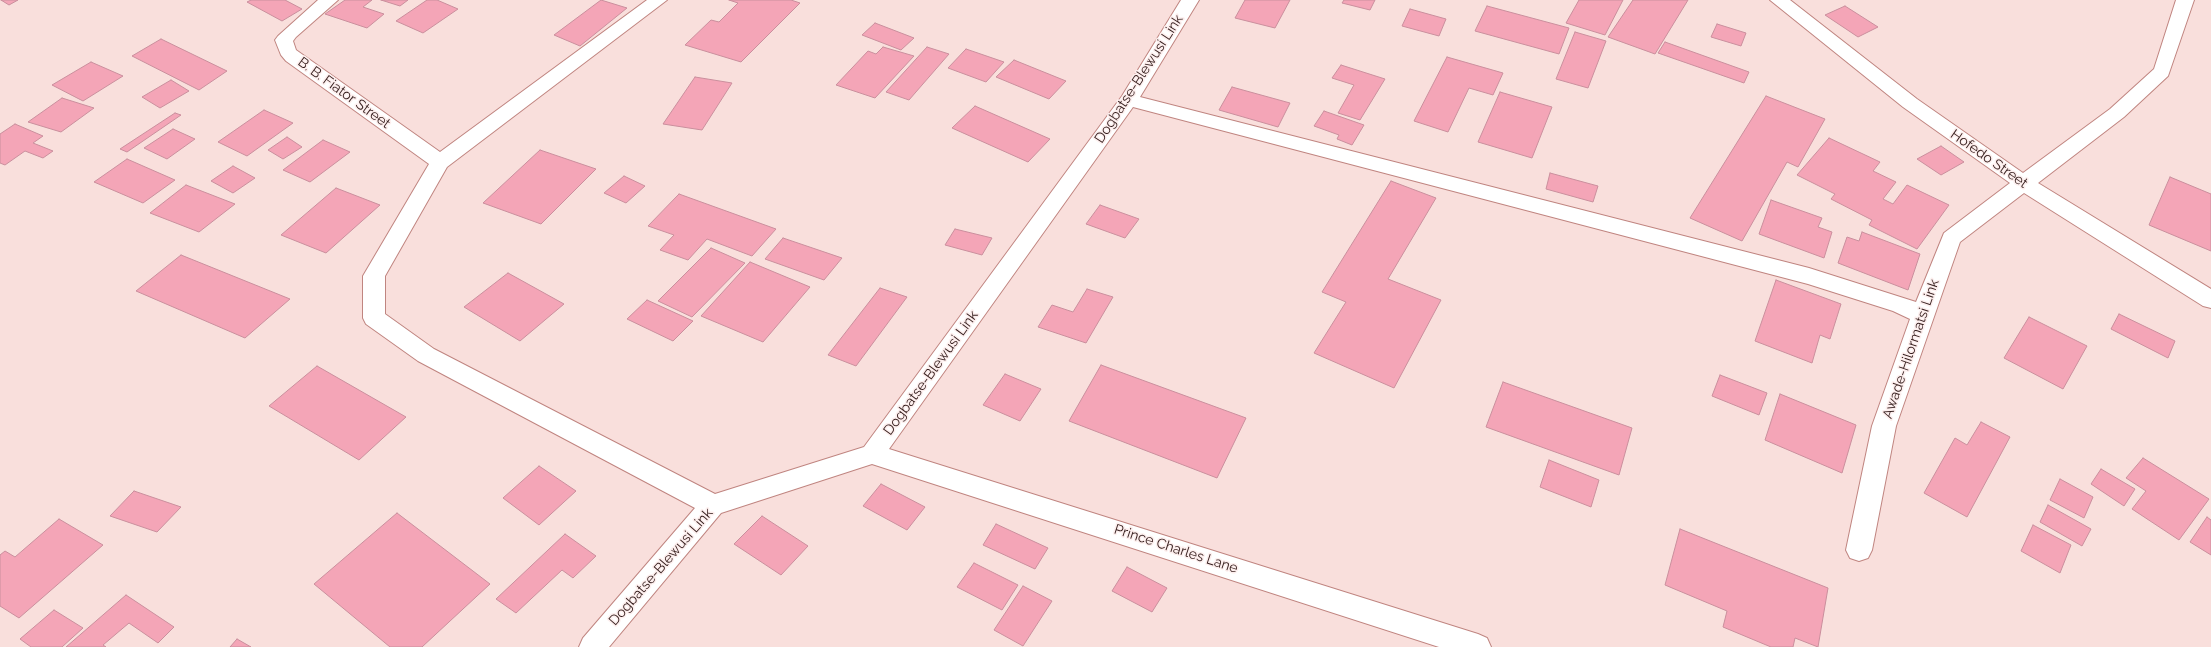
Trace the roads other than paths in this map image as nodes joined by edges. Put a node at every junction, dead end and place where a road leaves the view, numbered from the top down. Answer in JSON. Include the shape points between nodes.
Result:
{"nodes":[{"id":1,"x":329,"y":0,"type":"edge"},
{"id":2,"x":658,"y":0,"type":"edge"},
{"id":3,"x":1190,"y":0,"type":"edge"},
{"id":4,"x":1780,"y":0,"type":"edge"},
{"id":5,"x":2185,"y":0,"type":"edge"},
{"id":6,"x":1129,"y":100,"type":"junction"},
{"id":7,"x":440,"y":162,"type":"junction"},
{"id":8,"x":2023,"y":183,"type":"junction"},
{"id":9,"x":2211,"y":300,"type":"edge"},
{"id":10,"x":1923,"y":315,"type":"junction"},
{"id":11,"x":872,"y":454,"type":"junction"},
{"id":12,"x":713,"y":505,"type":"junction"},
{"id":13,"x":1859,"y":550,"type":"dead end"},
{"id":14,"x":592,"y":647,"type":"edge"},
{"id":15,"x":1478,"y":647,"type":"edge"}],
"edges":[{"from":1,"to":7,"type":"street","name":"B. B. Fiator Street","via":[[284,40],[287,51]]},
{"from":2,"to":7,"type":"street"},
{"from":3,"to":6,"type":"street","name":"Dogbatse-Blewusi Link"},
{"from":4,"to":8,"type":"street","name":"Hofedo Street","via":[[1910,103]]},
{"from":5,"to":8,"type":"street","name":"Awade-Hilormatsi Link","via":[[2162,72],[2117,113]]},
{"from":6,"to":10,"type":"street","via":[[1809,276],[1901,305]]},
{"from":6,"to":11,"type":"street","name":"Dogbatse-Blewusi Link"},
{"from":7,"to":12,"type":"street","via":[[374,276],[374,318],[426,355]]},
{"from":8,"to":9,"type":"street","name":"Hofedo Street"},
{"from":8,"to":10,"type":"street","name":"Awade-Hilormatsi Link","via":[[1951,238]]},
{"from":10,"to":13,"type":"street","name":"Awade-Hilormatsi Link","via":[[1884,426]]},
{"from":11,"to":12,"type":"street","name":"Dogbatse-Blewusi Link"},
{"from":11,"to":15,"type":"street","name":"Prince Charles Lane"},
{"from":12,"to":14,"type":"street","name":"Dogbatse-Blewusi Link"}]}
